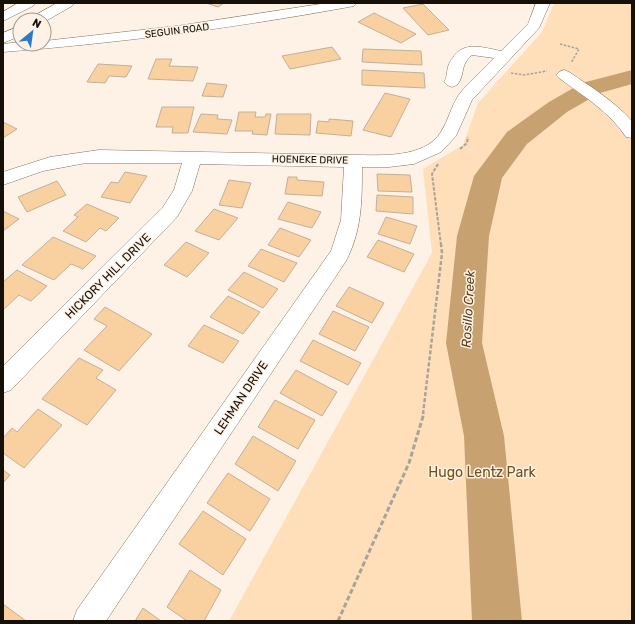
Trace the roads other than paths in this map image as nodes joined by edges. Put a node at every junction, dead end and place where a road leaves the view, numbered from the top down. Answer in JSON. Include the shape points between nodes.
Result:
{"nodes":[{"id":1,"x":28,"y":3,"type":"edge"},
{"id":2,"x":67,"y":3,"type":"edge"},
{"id":3,"x":349,"y":3,"type":"edge"},
{"id":4,"x":543,"y":3,"type":"edge"},
{"id":5,"x":51,"y":12,"type":"edge"},
{"id":6,"x":3,"y":17,"type":"edge"},
{"id":7,"x":12,"y":34,"type":"edge"},
{"id":8,"x":3,"y":39,"type":"edge"},
{"id":9,"x":3,"y":48,"type":"edge"},
{"id":10,"x":505,"y":63,"type":"junction"},
{"id":11,"x":564,"y":75,"type":"road end"},
{"id":12,"x":452,"y":82,"type":"dead end"},
{"id":13,"x":632,"y":133,"type":"edge"},
{"id":14,"x":193,"y":157,"type":"junction"},
{"id":15,"x":353,"y":161,"type":"junction"},
{"id":16,"x":3,"y":179,"type":"edge"},
{"id":17,"x":3,"y":382,"type":"edge"},
{"id":18,"x":88,"y":621,"type":"edge"}],
"edges":[{"from":1,"to":6,"type":"street"},
{"from":2,"to":5,"type":"street"},
{"from":3,"to":9,"type":"street","name":"SEGUIN ROAD","via":[[217,26]]},
{"from":4,"to":10,"type":"street","name":"HOENEKE DRIVE","via":[[534,25]]},
{"from":7,"to":8,"type":"street"},
{"from":10,"to":12,"type":"street","via":[[471,50],[461,56]]},
{"from":10,"to":15,"type":"street","name":"HOENEKE DRIVE","via":[[465,98],[448,136],[435,148],[414,158]]},
{"from":11,"to":13,"type":"street","via":[[608,107]]},
{"from":14,"to":15,"type":"street","name":"HOENEKE DRIVE"},
{"from":14,"to":16,"type":"street","name":"HOENEKE DRIVE","via":[[78,157],[48,163]]},
{"from":14,"to":17,"type":"street","name":"HICKORY HILL DRIVE","via":[[183,191],[170,212]]},
{"from":15,"to":18,"type":"street","name":"LEHMAN DRIVE","via":[[352,218],[339,255]]}]}
